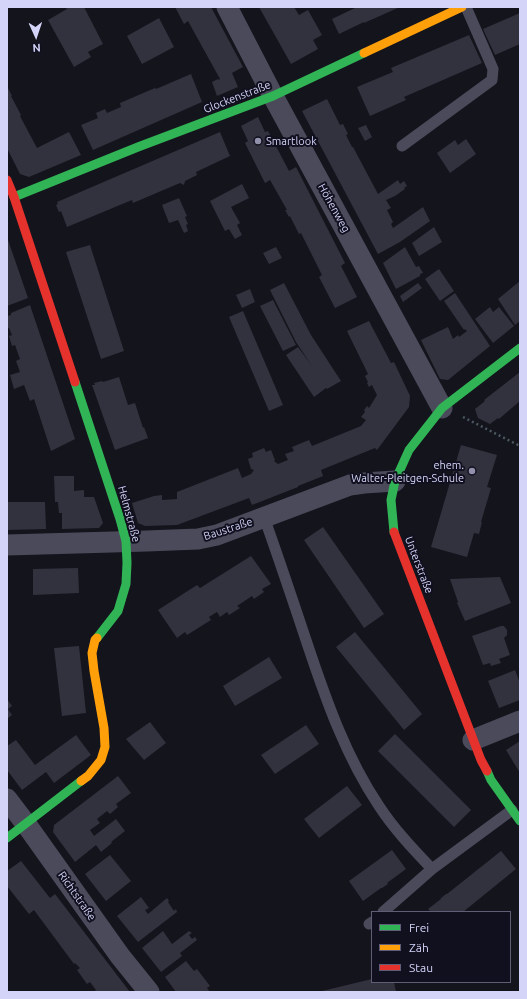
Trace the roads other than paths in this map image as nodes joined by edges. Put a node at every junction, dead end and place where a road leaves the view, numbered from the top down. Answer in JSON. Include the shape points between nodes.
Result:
{"nodes":[{"id":1,"x":226,"y":7,"type":"edge"},
{"id":2,"x":462,"y":7,"type":"edge"},
{"id":3,"x":466,"y":7,"type":"edge"},
{"id":4,"x":273,"y":96,"type":"junction"},
{"id":5,"x":402,"y":146,"type":"dead end"},
{"id":6,"x":7,"y":180,"type":"edge"},
{"id":7,"x":14,"y":197,"type":"junction"},
{"id":8,"x":520,"y":348,"type":"edge"},
{"id":9,"x":442,"y":408,"type":"junction"},
{"id":10,"x":395,"y":481,"type":"junction"},
{"id":11,"x":264,"y":517,"type":"junction"},
{"id":12,"x":126,"y":541,"type":"junction"},
{"id":13,"x":7,"y":545,"type":"edge"},
{"id":14,"x":520,"y":721,"type":"edge"},
{"id":15,"x":473,"y":740,"type":"junction"},
{"id":16,"x":7,"y":798,"type":"edge"},
{"id":17,"x":512,"y":810,"type":"junction"},
{"id":18,"x":520,"y":821,"type":"edge"},
{"id":19,"x":26,"y":824,"type":"junction"},
{"id":20,"x":7,"y":838,"type":"edge"},
{"id":21,"x":432,"y":869,"type":"junction"},
{"id":22,"x":384,"y":911,"type":"edge"},
{"id":23,"x":149,"y":992,"type":"edge"}],
"edges":[{"from":1,"to":4,"type":"street","name":"Höhenweg"},
{"from":2,"to":4,"type":"street","name":"Glockenstraße"},
{"from":3,"to":5,"type":"lane","via":[[493,69],[492,80]]},
{"from":4,"to":7,"type":"street","name":"Glockenstraße"},
{"from":4,"to":9,"type":"street","name":"Höhenweg"},
{"from":6,"to":7,"type":"street","name":"Helmstraße"},
{"from":7,"to":12,"type":"street","name":"Helmstraße"},
{"from":8,"to":9,"type":"street","name":"Unterstraße"},
{"from":9,"to":10,"type":"street","name":"Unterstraße","via":[[409,450]]},
{"from":10,"to":11,"type":"street","name":"Baustraße","via":[[350,485]]},
{"from":10,"to":15,"type":"street","name":"Unterstraße","via":[[391,500],[394,533]]},
{"from":11,"to":12,"type":"street","name":"Baustraße","via":[[198,539]]},
{"from":11,"to":21,"type":"lane","via":[[339,731],[379,806],[398,832]]},
{"from":12,"to":13,"type":"street","name":"Baustraße"},
{"from":12,"to":19,"type":"street","name":"Helmstraße","via":[[126,584],[118,611],[96,640],[92,653],[104,728],[105,747],[101,760],[88,776]]},
{"from":14,"to":15,"type":"street"},
{"from":15,"to":17,"type":"street","name":"Unterstraße","via":[[491,780]]},
{"from":16,"to":19,"type":"street","name":"Richtstraße"},
{"from":17,"to":18,"type":"street","name":"Unterstraße"},
{"from":17,"to":21,"type":"lane"},
{"from":19,"to":20,"type":"street","name":"Helmstraße"},
{"from":19,"to":23,"type":"street","name":"Richtstraße","via":[[120,956]]},
{"from":21,"to":22,"type":"lane"}]}
